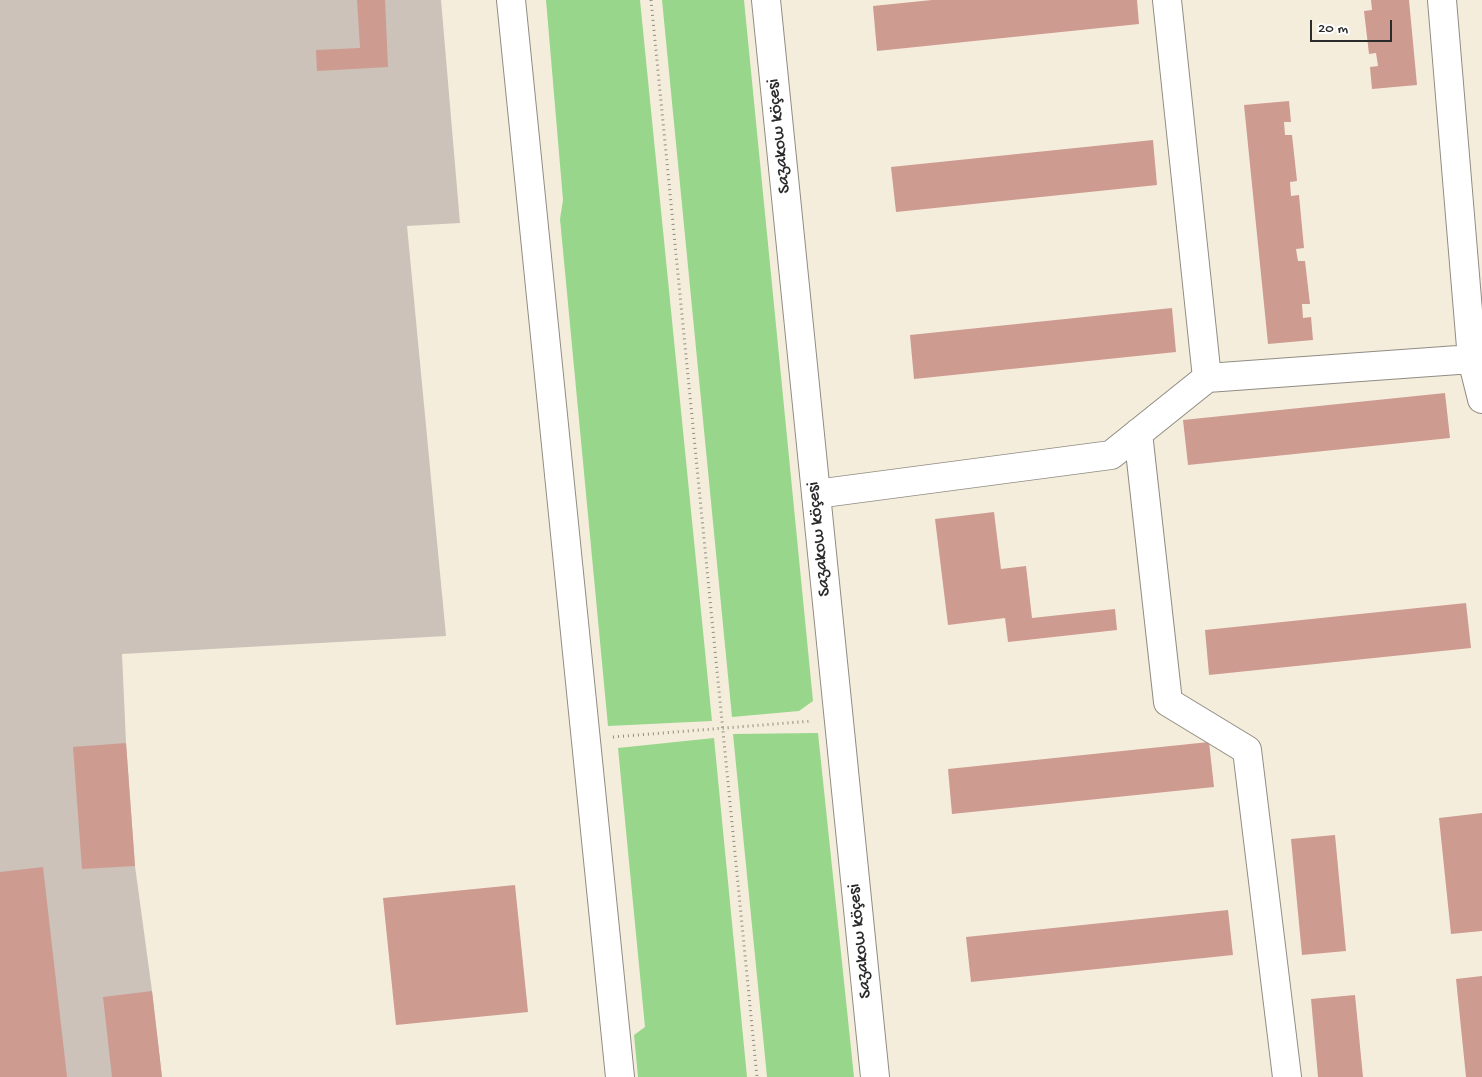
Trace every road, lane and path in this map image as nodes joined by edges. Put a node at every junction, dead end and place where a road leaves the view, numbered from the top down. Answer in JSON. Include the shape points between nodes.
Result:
{"nodes":[{"id":1,"x":511,"y":0,"type":"edge"},
{"id":2,"x":651,"y":0,"type":"edge"},
{"id":3,"x":766,"y":0,"type":"edge"},
{"id":4,"x":1167,"y":0,"type":"edge"},
{"id":5,"x":1442,"y":0,"type":"edge"},
{"id":6,"x":1472,"y":236,"type":"edge"},
{"id":7,"x":1472,"y":359,"type":"junction"},
{"id":8,"x":1207,"y":378,"type":"junction"},
{"id":9,"x":1482,"y":399,"type":"edge"},
{"id":10,"x":1138,"y":433,"type":"junction"},
{"id":11,"x":816,"y":494,"type":"junction"},
{"id":12,"x":812,"y":721,"type":"dead end"},
{"id":13,"x":722,"y":729,"type":"junction"},
{"id":14,"x":614,"y":737,"type":"dead end"},
{"id":15,"x":620,"y":1077,"type":"edge"},
{"id":16,"x":757,"y":1077,"type":"edge"},
{"id":17,"x":875,"y":1077,"type":"edge"},
{"id":18,"x":1288,"y":1077,"type":"edge"}],
"edges":[{"from":1,"to":15,"type":"street"},
{"from":2,"to":13,"type":"path"},
{"from":3,"to":11,"type":"street","name":"Sazakow köçesi"},
{"from":4,"to":8,"type":"street"},
{"from":5,"to":6,"type":"street"},
{"from":6,"to":7,"type":"street"},
{"from":7,"to":8,"type":"street"},
{"from":7,"to":9,"type":"street"},
{"from":8,"to":10,"type":"street"},
{"from":10,"to":11,"type":"street","via":[[1111,455]]},
{"from":10,"to":18,"type":"street","via":[[1168,702],[1246,750]]},
{"from":11,"to":17,"type":"street","name":"Sazakow köçesi"},
{"from":12,"to":13,"type":"path"},
{"from":13,"to":14,"type":"path"},
{"from":13,"to":16,"type":"path"}]}
